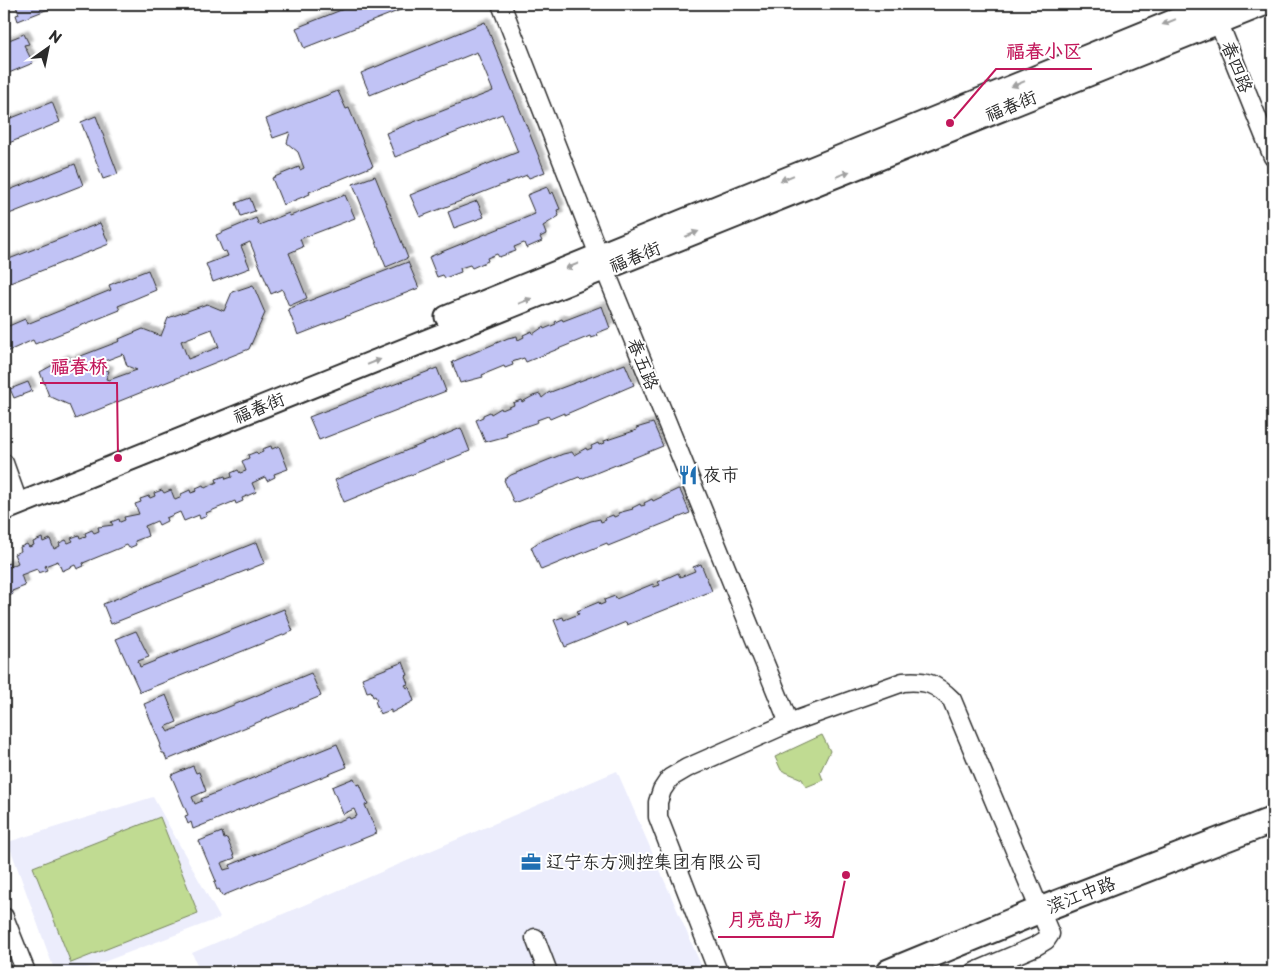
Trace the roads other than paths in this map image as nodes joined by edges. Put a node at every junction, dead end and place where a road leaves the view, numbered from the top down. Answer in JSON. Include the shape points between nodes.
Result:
{"nodes":[{"id":1,"x":501,"y":4,"type":"edge"},
{"id":2,"x":1266,"y":4,"type":"edge"},
{"id":3,"x":1214,"y":9,"type":"edge"},
{"id":4,"x":1273,"y":157,"type":"edge"},
{"id":5,"x":602,"y":262,"type":"junction"},
{"id":6,"x":4,"y":463,"type":"edge"},
{"id":7,"x":10,"y":501,"type":"edge"},
{"id":8,"x":789,"y":723,"type":"junction"},
{"id":9,"x":1273,"y":820,"type":"edge"},
{"id":10,"x":1040,"y":910,"type":"junction"},
{"id":11,"x":4,"y":917,"type":"edge"},
{"id":12,"x":535,"y":938,"type":"dead end"},
{"id":13,"x":26,"y":972,"type":"edge"},
{"id":14,"x":548,"y":972,"type":"edge"},
{"id":15,"x":718,"y":972,"type":"edge"},
{"id":16,"x":889,"y":972,"type":"edge"},
{"id":17,"x":975,"y":972,"type":"edge"}],
"edges":[{"from":1,"to":5,"type":"street","name":"春五路"},
{"from":2,"to":3,"type":"main road","name":"福春街"},
{"from":3,"to":4,"type":"street","name":"春四路"},
{"from":3,"to":5,"type":"main road","name":"福春街"},
{"from":5,"to":7,"type":"main road","name":"福春街"},
{"from":5,"to":8,"type":"street","name":"春五路"},
{"from":6,"to":7,"type":"street"},
{"from":8,"to":10,"type":"street","via":[[903,682],[920,680],[939,687],[952,700]]},
{"from":8,"to":15,"type":"street","via":[[670,778],[658,802],[658,817]]},
{"from":9,"to":10,"type":"highway","name":"滨江中路"},
{"from":10,"to":16,"type":"highway","name":"滨江中路"},
{"from":10,"to":17,"type":"street","via":[[1050,934],[1046,940]]},
{"from":11,"to":13,"type":"street"},
{"from":12,"to":14,"type":"street"}]}
